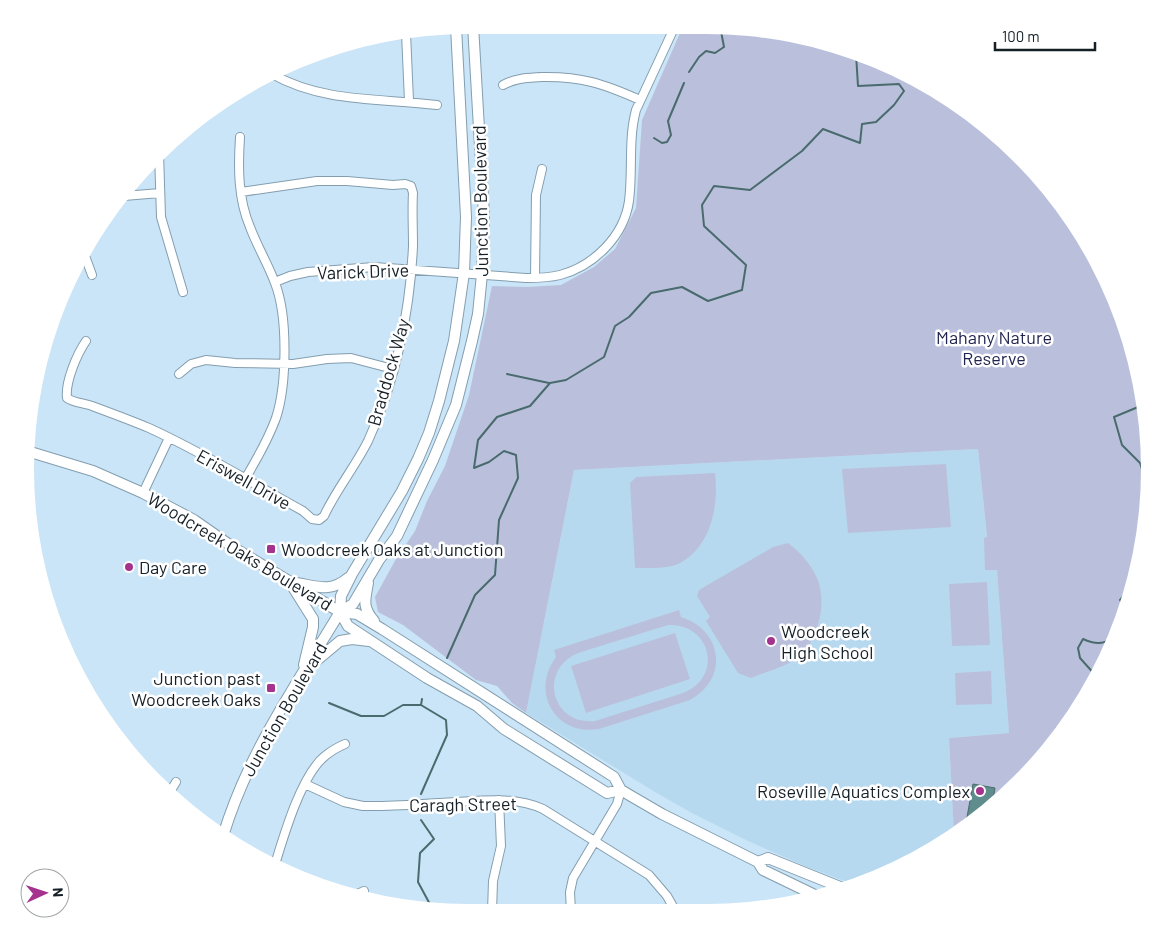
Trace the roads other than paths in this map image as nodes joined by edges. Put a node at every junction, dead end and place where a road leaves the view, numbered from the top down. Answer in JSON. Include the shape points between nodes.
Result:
{"nodes":[{"id":1,"x":456,"y":34,"type":"edge"},
{"id":2,"x":475,"y":34,"type":"edge"},
{"id":3,"x":670,"y":34,"type":"edge"},
{"id":4,"x":406,"y":38,"type":"edge"},
{"id":5,"x":278,"y":78,"type":"edge"},
{"id":6,"x":504,"y":85,"type":"dead end"},
{"id":7,"x":640,"y":100,"type":"junction"},
{"id":8,"x":409,"y":101,"type":"junction"},
{"id":9,"x":437,"y":105,"type":"dead end"},
{"id":10,"x":240,"y":137,"type":"dead end"},
{"id":11,"x":159,"y":163,"type":"edge"},
{"id":12,"x":542,"y":169,"type":"dead end"},
{"id":13,"x":241,"y":192,"type":"junction"},
{"id":14,"x":160,"y":193,"type":"junction"},
{"id":15,"x":131,"y":195,"type":"edge"},
{"id":16,"x":87,"y":261,"type":"edge"},
{"id":17,"x":411,"y":269,"type":"junction"},
{"id":18,"x":464,"y":273,"type":"junction"},
{"id":19,"x":482,"y":274,"type":"junction"},
{"id":20,"x":92,"y":275,"type":"dead end"},
{"id":21,"x":535,"y":278,"type":"junction"},
{"id":22,"x":275,"y":282,"type":"junction"},
{"id":23,"x":183,"y":292,"type":"dead end"},
{"id":24,"x":86,"y":341,"type":"dead end"},
{"id":25,"x":283,"y":364,"type":"junction"},
{"id":26,"x":393,"y":369,"type":"junction"},
{"id":27,"x":180,"y":374,"type":"dead end"},
{"id":28,"x":169,"y":438,"type":"junction"},
{"id":29,"x":35,"y":453,"type":"edge"},
{"id":30,"x":245,"y":479,"type":"junction"},
{"id":31,"x":143,"y":492,"type":"junction"},
{"id":32,"x":319,"y":520,"type":"joint"},
{"id":33,"x":352,"y":574,"type":"junction"},
{"id":34,"x":368,"y":580,"type":"junction"},
{"id":35,"x":289,"y":581,"type":"junction"},
{"id":36,"x":340,"y":612,"type":"junction"},
{"id":37,"x":382,"y":629,"type":"junction"},
{"id":38,"x":373,"y":642,"type":"junction"},
{"id":39,"x":302,"y":673,"type":"junction"},
{"id":40,"x":345,"y":744,"type":"dead end"},
{"id":41,"x":176,"y":782,"type":"dead end"},
{"id":42,"x":306,"y":784,"type":"junction"},
{"id":43,"x":173,"y":788,"type":"edge"},
{"id":44,"x":621,"y":790,"type":"junction"},
{"id":45,"x":499,"y":800,"type":"junction"},
{"id":46,"x":225,"y":830,"type":"edge"},
{"id":47,"x":594,"y":841,"type":"junction"},
{"id":48,"x":277,"y":859,"type":"edge"},
{"id":49,"x":758,"y":862,"type":"junction"},
{"id":50,"x":834,"y":885,"type":"edge"},
{"id":51,"x":808,"y":892,"type":"edge"},
{"id":52,"x":492,"y":904,"type":"edge"},
{"id":53,"x":571,"y":904,"type":"edge"},
{"id":54,"x":672,"y":904,"type":"edge"}],
"edges":[{"from":1,"to":18,"type":"main road","name":"Junction Boulevard","via":[[465,185]]},
{"from":2,"to":19,"type":"main road","name":"Junction Boulevard","via":[[483,179]]},
{"from":3,"to":7,"type":"street","name":"Varick Drive"},
{"from":4,"to":8,"type":"street"},
{"from":5,"to":8,"type":"street","via":[[308,90],[345,98]]},
{"from":6,"to":7,"type":"street","via":[[525,78],[578,78]]},
{"from":7,"to":21,"type":"street","name":"Varick Drive","via":[[632,124],[628,204],[612,239],[605,249],[585,264],[559,276]]},
{"from":8,"to":9,"type":"street"},
{"from":10,"to":13,"type":"street"},
{"from":11,"to":14,"type":"street"},
{"from":12,"to":21,"type":"street","via":[[536,194]]},
{"from":13,"to":17,"type":"street","name":"Braddock Way","via":[[332,180],[411,186]]},
{"from":13,"to":22,"type":"street","via":[[249,225]]},
{"from":14,"to":15,"type":"street"},
{"from":14,"to":23,"type":"street","via":[[163,229]]},
{"from":16,"to":20,"type":"street"},
{"from":17,"to":18,"type":"street","name":"Varick Drive"},
{"from":17,"to":22,"type":"street","name":"Varick Drive","via":[[374,267],[308,272]]},
{"from":17,"to":26,"type":"street","name":"Braddock Way","via":[[405,319]]},
{"from":18,"to":19,"type":"street","name":"Varick Drive"},
{"from":18,"to":33,"type":"main road","name":"Junction Boulevard","via":[[454,342],[429,433],[402,491]]},
{"from":19,"to":21,"type":"street","name":"Varick Drive"},
{"from":19,"to":34,"type":"main road","name":"Junction Boulevard","via":[[478,314],[456,405],[397,536]]},
{"from":22,"to":25,"type":"street","via":[[283,317]]},
{"from":24,"to":28,"type":"street","name":"Eriswell Drive","via":[[74,364],[68,398]]},
{"from":25,"to":26,"type":"street","via":[[351,358]]},
{"from":25,"to":27,"type":"street","via":[[206,360],[191,364]]},
{"from":25,"to":30,"type":"street","via":[[276,418]]},
{"from":26,"to":32,"type":"street","name":"Braddock Way","via":[[368,440]]},
{"from":28,"to":30,"type":"street","name":"Eriswell Drive"},
{"from":28,"to":31,"type":"street"},
{"from":29,"to":31,"type":"main road","name":"Woodcreek Oaks Boulevard","via":[[93,471]]},
{"from":30,"to":32,"type":"street","name":"Eriswell Drive"},
{"from":31,"to":35,"type":"main road","name":"Woodcreek Oaks Boulevard","via":[[194,520]]},
{"from":33,"to":35,"type":"main road","via":[[339,586],[327,588]]},
{"from":33,"to":36,"type":"main road","name":"Junction Boulevard","via":[[341,596]]},
{"from":34,"to":36,"type":"main road","name":"Junction Boulevard","via":[[353,604]]},
{"from":34,"to":37,"type":"main road","via":[[367,612]]},
{"from":35,"to":36,"type":"main road","name":"Woodcreek Oaks Boulevard"},
{"from":35,"to":39,"type":"main road","via":[[313,619]]},
{"from":36,"to":37,"type":"main road","name":"Woodcreek Oaks Boulevard","via":[[357,614]]},
{"from":36,"to":38,"type":"main road","name":"Woodcreek Oaks Boulevard","via":[[348,626]]},
{"from":36,"to":39,"type":"main road","name":"Junction Boulevard"},
{"from":37,"to":44,"type":"main road","name":"Woodcreek Oaks Boulevard","via":[[614,777]]},
{"from":38,"to":39,"type":"main road","via":[[340,641]]},
{"from":38,"to":44,"type":"main road","name":"Woodcreek Oaks Boulevard","via":[[477,706],[504,729],[607,793]]},
{"from":39,"to":46,"type":"main road","name":"Junction Boulevard","via":[[254,757]]},
{"from":40,"to":42,"type":"street","via":[[320,760]]},
{"from":41,"to":43,"type":"street"},
{"from":42,"to":45,"type":"street","name":"Caragh Street","via":[[344,802],[362,806]]},
{"from":42,"to":48,"type":"street"},
{"from":44,"to":47,"type":"street"},
{"from":44,"to":49,"type":"main road","name":"Woodcreek Oaks Boulevard"},
{"from":45,"to":47,"type":"street","name":"Caragh Street","via":[[537,807]]},
{"from":45,"to":52,"type":"street","via":[[501,846],[493,880]]},
{"from":47,"to":53,"type":"street","via":[[573,878]]},
{"from":47,"to":54,"type":"street","name":"Caragh Street","via":[[649,875]]},
{"from":49,"to":50,"type":"main road","name":"Woodcreek Oaks Boulevard","via":[[768,858]]},
{"from":49,"to":51,"type":"main road","name":"Woodcreek Oaks Boulevard","via":[[763,870]]}]}
